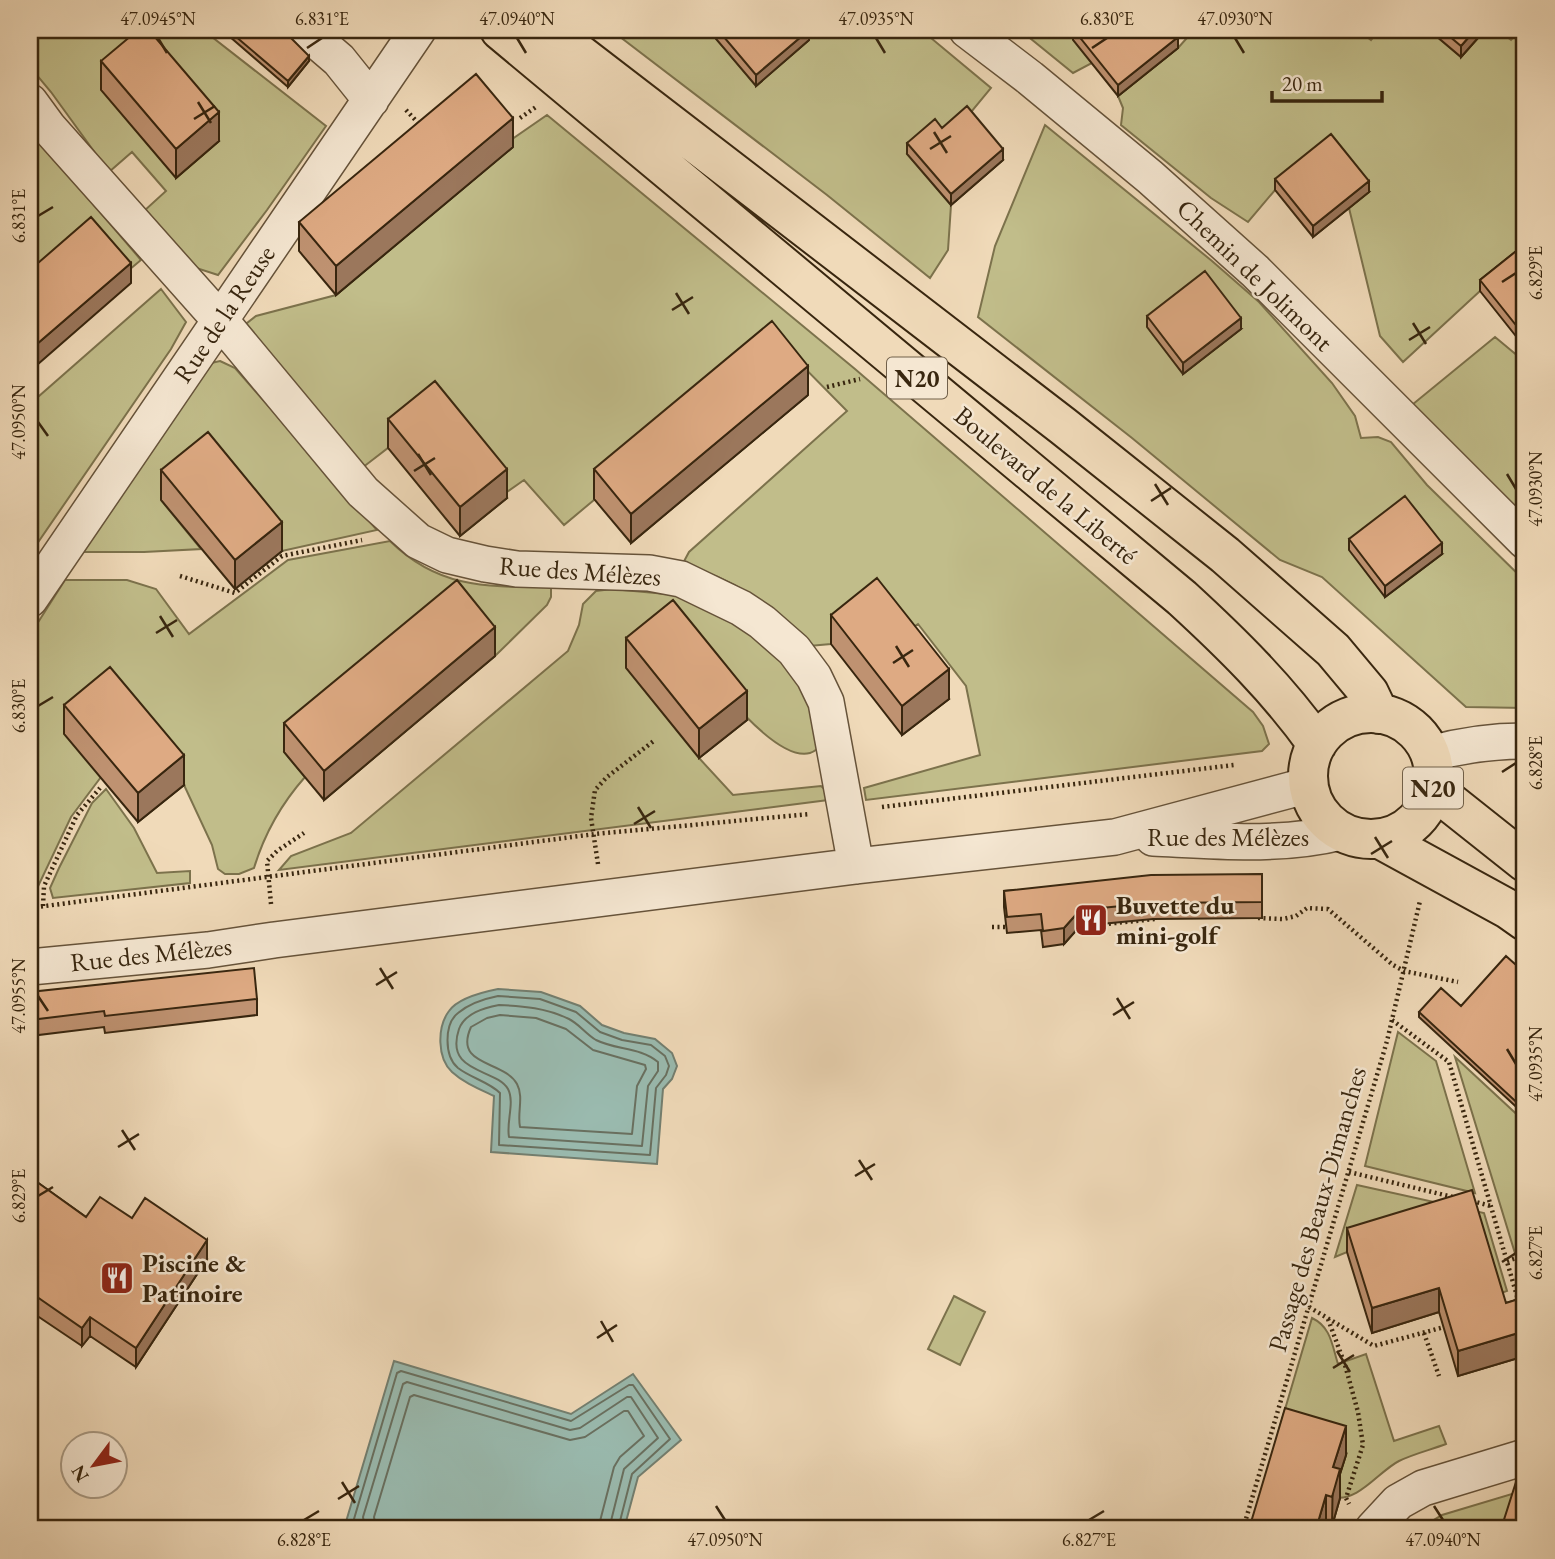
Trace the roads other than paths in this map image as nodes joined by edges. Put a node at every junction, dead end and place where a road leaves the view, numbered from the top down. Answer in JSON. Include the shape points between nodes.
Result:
{"nodes":[{"id":1,"x":304,"y":30,"type":"edge"},
{"id":2,"x":418,"y":30,"type":"edge"},
{"id":3,"x":500,"y":30,"type":"edge"},
{"id":4,"x":548,"y":30,"type":"edge"},
{"id":5,"x":967,"y":30,"type":"edge"},
{"id":6,"x":371,"y":100,"type":"junction"},
{"id":7,"x":30,"y":102,"type":"edge"},
{"id":8,"x":220,"y":320,"type":"junction"},
{"id":9,"x":1525,"y":541,"type":"edge"},
{"id":10,"x":30,"y":599,"type":"edge"},
{"id":11,"x":1379,"y":714,"type":"junction"},
{"id":12,"x":1525,"y":741,"type":"edge"},
{"id":13,"x":1317,"y":744,"type":"junction"},
{"id":14,"x":1431,"y":772,"type":"junction"},
{"id":15,"x":1309,"y":785,"type":"junction"},
{"id":16,"x":1341,"y":832,"type":"junction"},
{"id":17,"x":1115,"y":837,"type":"junction"},
{"id":18,"x":1380,"y":839,"type":"junction"},
{"id":19,"x":1525,"y":862,"type":"edge"},
{"id":20,"x":856,"y":866,"type":"junction"},
{"id":21,"x":1525,"y":921,"type":"edge"},
{"id":22,"x":30,"y":967,"type":"edge"},
{"id":23,"x":1525,"y":1457,"type":"edge"},
{"id":24,"x":1363,"y":1520,"type":"edge"}],
"edges":[{"from":1,"to":6,"type":"street","via":[[339,60]]},
{"from":2,"to":6,"type":"street","name":"Rue de la Reuse"},
{"from":3,"to":13,"type":"main road","name":"Boulevard de la Liberté","number":"N20","via":[[1182,598],[1238,649]]},
{"from":4,"to":11,"type":"main road","name":"Boulevard de la Liberté","number":"N20","via":[[1225,555],[1333,650],[1369,693]]},
{"from":5,"to":9,"type":"street","name":"Chemin de Jolimont","via":[[1150,177],[1255,271]]},
{"from":6,"to":8,"type":"street","name":"Rue de la Reuse"},
{"from":7,"to":8,"type":"street","name":"Rue des Mélèzes"},
{"from":8,"to":10,"type":"street","name":"Rue de la Reuse"},
{"from":8,"to":20,"type":"street","name":"Rue des Mélèzes","via":[[363,492],[418,541],[447,555],[517,569],[649,573],[681,579],[762,622],[794,650],[826,702]]},
{"from":11,"to":13,"type":"main road","via":[[1343,719]]},
{"from":11,"to":14,"type":"main road","number":"N20","via":[[1395,718],[1422,739]]},
{"from":12,"to":14,"type":"street","via":[[1453,748]]},
{"from":13,"to":15,"type":"main road","via":[[1309,764]]},
{"from":14,"to":18,"type":"main road","number":"N20","via":[[1426,807],[1414,823]]},
{"from":14,"to":19,"type":"main road","number":"N20"},
{"from":15,"to":16,"type":"main road","via":[[1315,804]]},
{"from":15,"to":17,"type":"street","name":"Rue des Mélèzes"},
{"from":16,"to":17,"type":"street","name":"Rue des Mélèzes","via":[[1309,840],[1254,842]]},
{"from":16,"to":18,"type":"main road","number":"N20"},
{"from":17,"to":20,"type":"street","name":"Rue des Mélèzes"},
{"from":18,"to":21,"type":"main road","number":"N20"},
{"from":20,"to":22,"type":"street","name":"Rue des Mélèzes","via":[[208,950]]},
{"from":23,"to":24,"type":"street","via":[[1423,1488]]}]}
